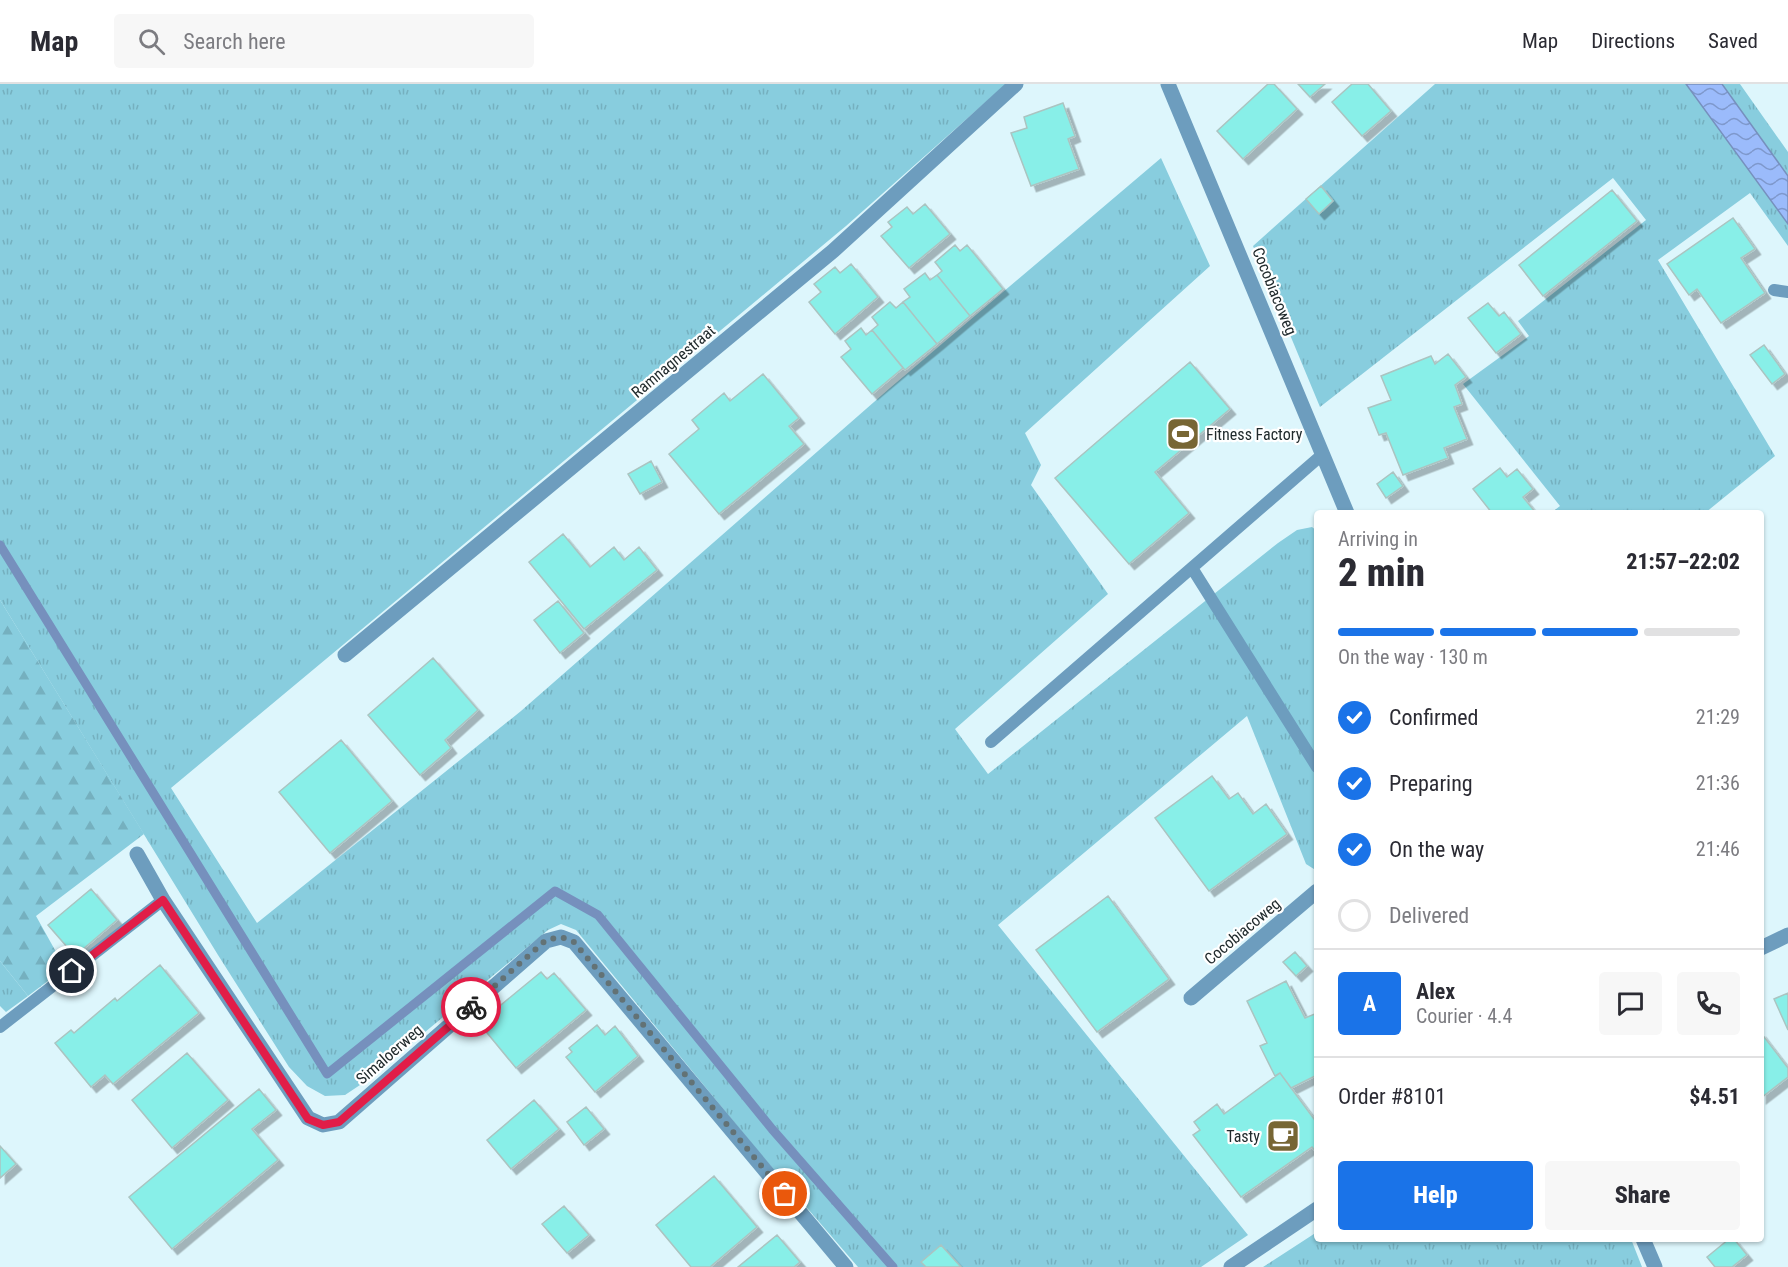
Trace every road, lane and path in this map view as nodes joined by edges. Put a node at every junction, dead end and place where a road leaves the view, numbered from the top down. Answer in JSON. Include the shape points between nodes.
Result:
{"nodes":[{"id":1,"x":1016,"y":84,"type":"edge"},
{"id":2,"x":1168,"y":84,"type":"edge"},
{"id":3,"x":1774,"y":290,"type":"dead end"},
{"id":4,"x":1788,"y":291,"type":"edge"},
{"id":5,"x":1323,"y":454,"type":"junction"},
{"id":6,"x":1346,"y":510,"type":"edge"},
{"id":7,"x":1192,"y":568,"type":"junction"},
{"id":8,"x":345,"y":656,"type":"dead end"},
{"id":9,"x":991,"y":742,"type":"dead end"},
{"id":10,"x":1314,"y":761,"type":"edge"},
{"id":11,"x":137,"y":854,"type":"dead end"},
{"id":12,"x":1314,"y":894,"type":"edge"},
{"id":13,"x":163,"y":900,"type":"junction"},
{"id":14,"x":1788,"y":935,"type":"edge"},
{"id":15,"x":1764,"y":947,"type":"edge"},
{"id":16,"x":1191,"y":999,"type":"dead end"},
{"id":17,"x":0,"y":1027,"type":"edge"},
{"id":18,"x":1314,"y":1211,"type":"edge"},
{"id":19,"x":1644,"y":1242,"type":"edge"},
{"id":20,"x":845,"y":1267,"type":"edge"},
{"id":21,"x":1231,"y":1267,"type":"edge"},
{"id":22,"x":1654,"y":1267,"type":"edge"}],
"edges":[{"from":1,"to":8,"type":"street","name":"Ramnagnestraat","via":[[833,251]]},
{"from":2,"to":5,"type":"street","name":"Cocobiacoweg"},
{"from":3,"to":4,"type":"lane"},
{"from":5,"to":6,"type":"street","name":"Cocobiacoweg"},
{"from":5,"to":7,"type":"lane"},
{"from":7,"to":9,"type":"lane"},
{"from":7,"to":10,"type":"lane"},
{"from":11,"to":13,"type":"street","name":"Simaloerweg"},
{"from":12,"to":16,"type":"street","name":"Cocobiacoweg"},
{"from":13,"to":17,"type":"lane"},
{"from":13,"to":20,"type":"street","name":"Simaloerweg","via":[[308,1119],[323,1125],[339,1122],[546,940],[561,937],[574,942]]},
{"from":14,"to":15,"type":"street"},
{"from":18,"to":21,"type":"street"},
{"from":19,"to":22,"type":"street"}]}
